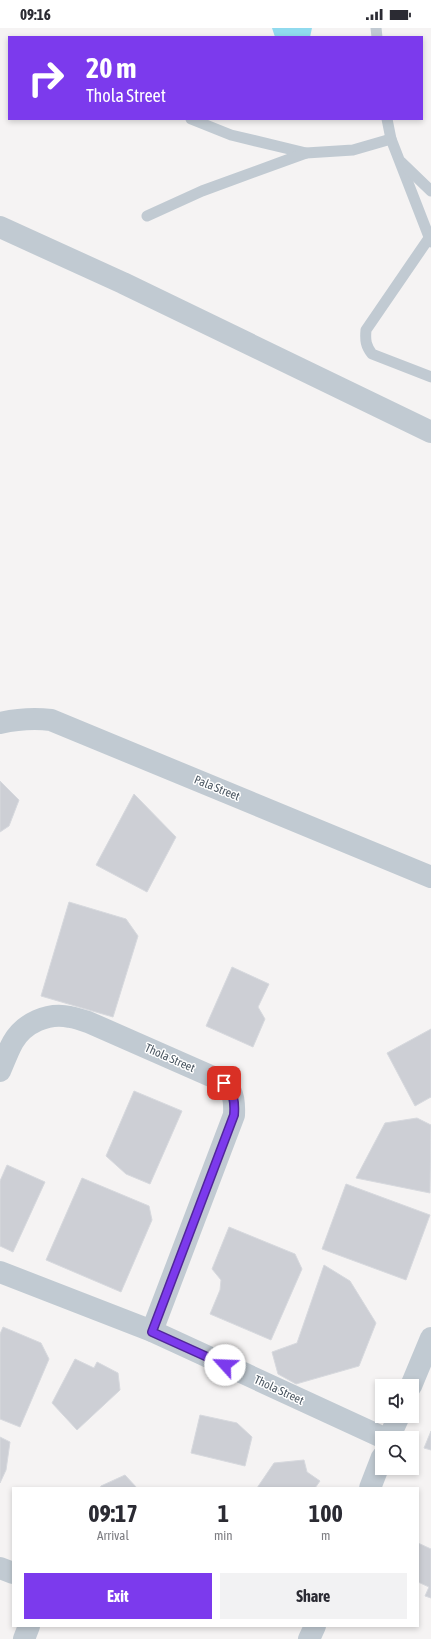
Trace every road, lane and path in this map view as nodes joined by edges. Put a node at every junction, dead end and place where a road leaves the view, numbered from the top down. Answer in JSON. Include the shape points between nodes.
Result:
{"nodes":[{"id":1,"x":194,"y":120,"type":"edge"},
{"id":2,"x":387,"y":120,"type":"edge"},
{"id":3,"x":391,"y":139,"type":"junction"},
{"id":4,"x":306,"y":153,"type":"junction"},
{"id":5,"x":398,"y":159,"type":"junction"},
{"id":6,"x":431,"y":191,"type":"edge"},
{"id":7,"x":147,"y":216,"type":"dead end"},
{"id":8,"x":0,"y":226,"type":"edge"},
{"id":9,"x":430,"y":240,"type":"edge"},
{"id":10,"x":431,"y":377,"type":"edge"},
{"id":11,"x":431,"y":432,"type":"edge"},
{"id":12,"x":0,"y":724,"type":"edge"},
{"id":13,"x":431,"y":877,"type":"edge"},
{"id":14,"x":0,"y":1071,"type":"edge"},
{"id":15,"x":0,"y":1272,"type":"edge"},
{"id":16,"x":152,"y":1332,"type":"junction"},
{"id":17,"x":431,"y":1338,"type":"edge"},
{"id":18,"x":414,"y":1379,"type":"edge"},
{"id":19,"x":375,"y":1434,"type":"edge"},
{"id":20,"x":375,"y":1475,"type":"edge"},
{"id":21,"x":370,"y":1487,"type":"edge"},
{"id":22,"x":0,"y":1568,"type":"edge"},
{"id":23,"x":12,"y":1573,"type":"edge"},
{"id":24,"x":29,"y":1627,"type":"edge"},
{"id":25,"x":314,"y":1627,"type":"edge"},
{"id":26,"x":24,"y":1639,"type":"edge"},
{"id":27,"x":309,"y":1639,"type":"edge"}],
"edges":[{"from":1,"to":4,"type":"lane","via":[[231,135]]},
{"from":2,"to":3,"type":"lane"},
{"from":3,"to":4,"type":"lane","via":[[353,150]]},
{"from":3,"to":5,"type":"lane"},
{"from":4,"to":7,"type":"lane","via":[[202,191]]},
{"from":5,"to":6,"type":"lane"},
{"from":5,"to":9,"type":"lane"},
{"from":8,"to":11,"type":"street"},
{"from":9,"to":10,"type":"lane","via":[[366,330],[365,339],[372,354]]},
{"from":12,"to":13,"type":"street","name":"Pala Street","via":[[16,719],[51,720]]},
{"from":14,"to":16,"type":"street","name":"Thola Street","via":[[13,1042],[26,1028],[36,1021],[52,1016],[69,1016],[213,1077],[230,1090],[235,1100],[234,1115]]},
{"from":15,"to":16,"type":"street","name":"Thola Street"},
{"from":16,"to":19,"type":"street","name":"Thola Street"},
{"from":17,"to":18,"type":"street"},
{"from":20,"to":21,"type":"street"},
{"from":22,"to":23,"type":"street"},
{"from":24,"to":26,"type":"street"},
{"from":25,"to":27,"type":"street"}]}
